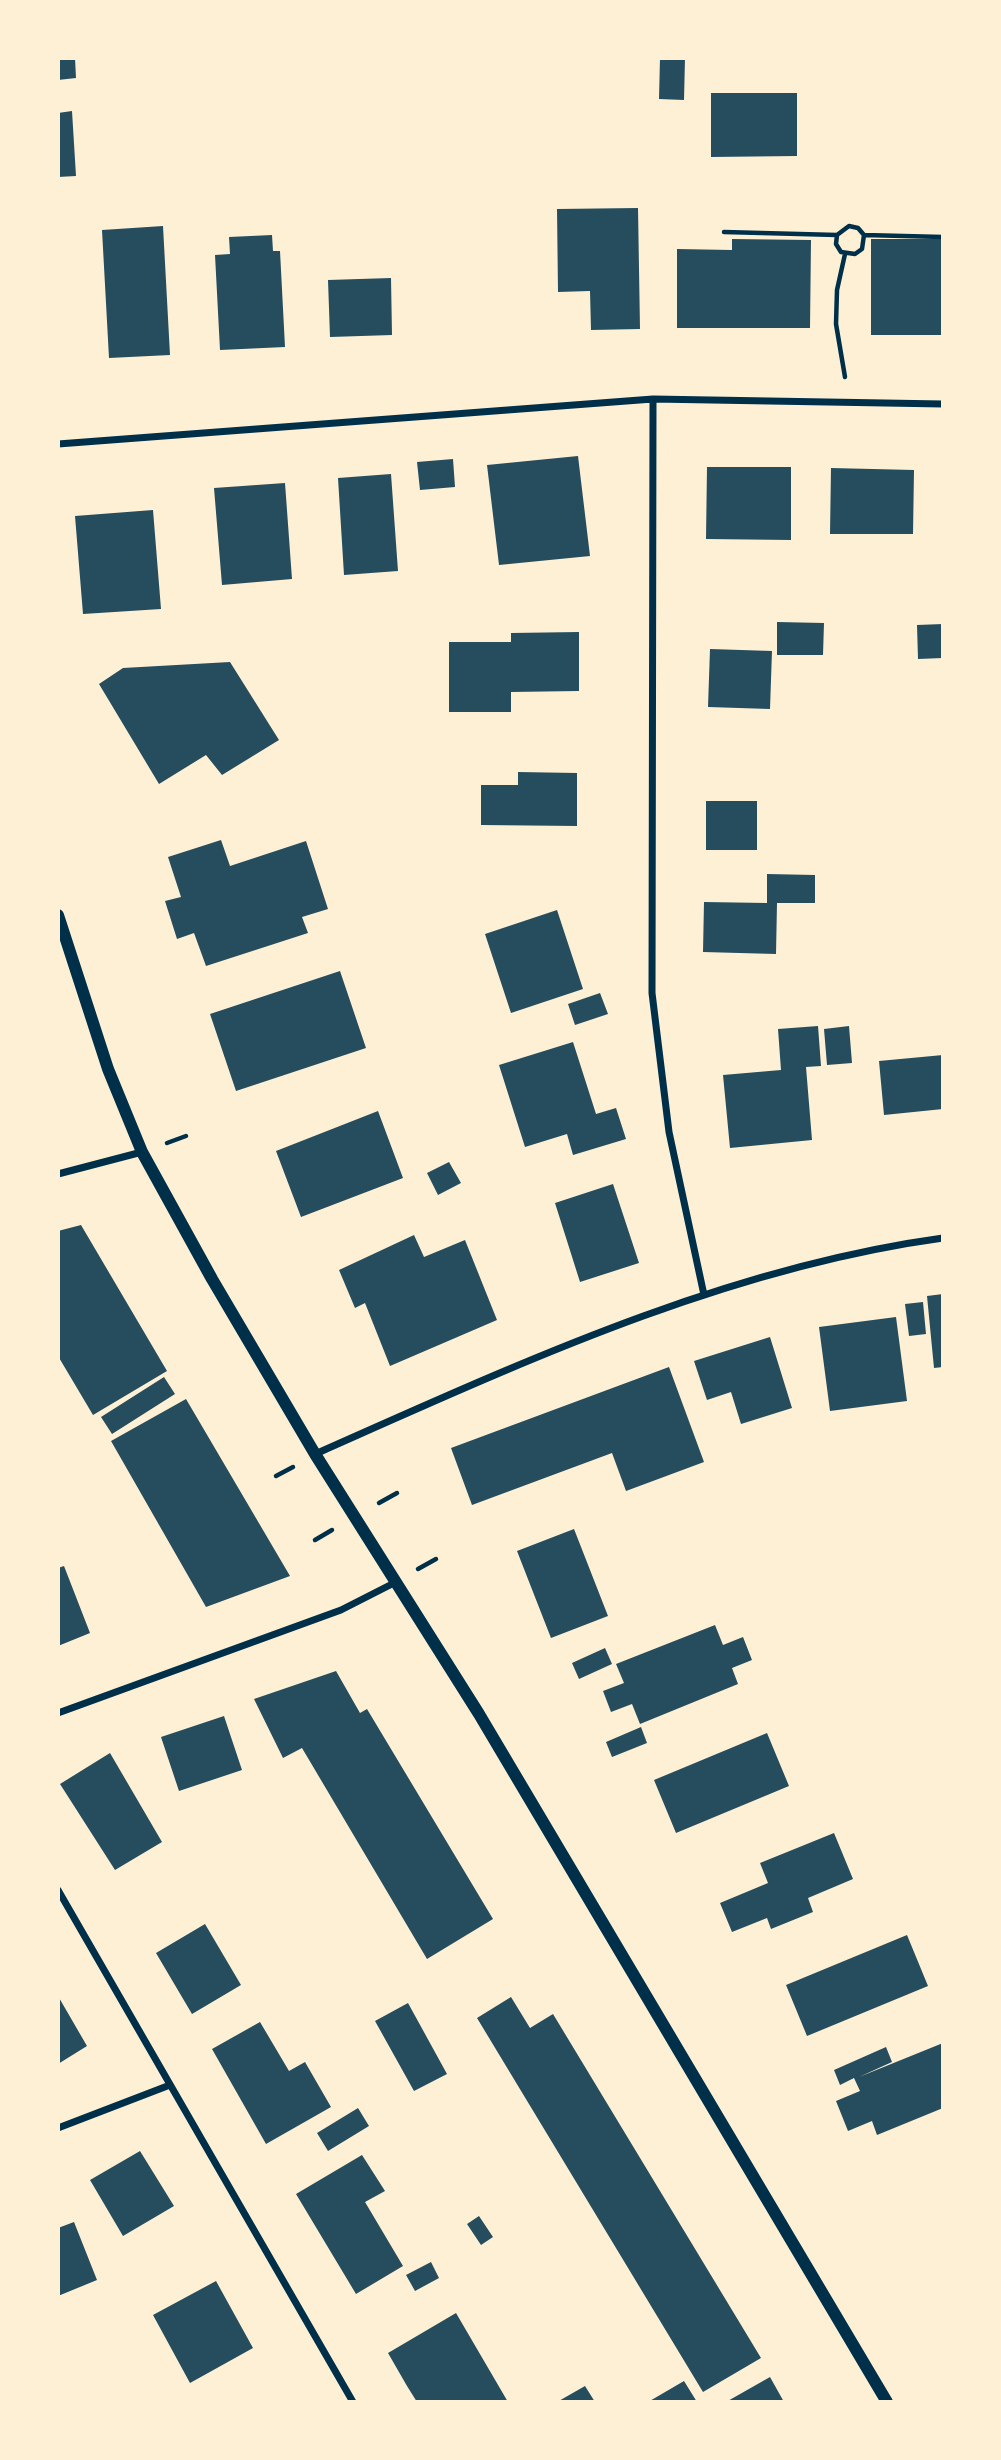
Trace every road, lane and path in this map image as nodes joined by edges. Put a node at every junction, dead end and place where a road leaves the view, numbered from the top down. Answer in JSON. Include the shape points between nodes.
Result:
{"nodes":[{"id":1,"x":724,"y":232,"type":"dead end"},
{"id":2,"x":837,"y":235,"type":"junction"},
{"id":3,"x":864,"y":235,"type":"junction"},
{"id":4,"x":943,"y":237,"type":"edge"},
{"id":5,"x":845,"y":254,"type":"junction"},
{"id":6,"x":653,"y":399,"type":"junction"},
{"id":7,"x":845,"y":402,"type":"junction"},
{"id":8,"x":943,"y":404,"type":"edge"},
{"id":9,"x":58,"y":444,"type":"edge"},
{"id":10,"x":58,"y":915,"type":"edge"},
{"id":11,"x":142,"y":1152,"type":"junction"},
{"id":12,"x":58,"y":1174,"type":"edge"},
{"id":13,"x":943,"y":1238,"type":"edge"},
{"id":14,"x":704,"y":1295,"type":"junction"},
{"id":15,"x":315,"y":1454,"type":"junction"},
{"id":16,"x":397,"y":1582,"type":"junction"},
{"id":17,"x":58,"y":1713,"type":"edge"},
{"id":18,"x":58,"y":1890,"type":"edge"},
{"id":19,"x":170,"y":2085,"type":"junction"},
{"id":20,"x":58,"y":2129,"type":"edge"},
{"id":21,"x":353,"y":2402,"type":"edge"},
{"id":22,"x":887,"y":2402,"type":"edge"}],
"edges":[{"from":1,"to":2,"type":"path"},
{"from":2,"to":3,"type":"path","via":[[849,226]]},
{"from":2,"to":5,"type":"path","via":[[836,244]]},
{"from":3,"to":4,"type":"path"},
{"from":3,"to":5,"type":"path","via":[[862,249]]},
{"from":5,"to":7,"type":"path","via":[[836,324],[845,370]]},
{"from":6,"to":7,"type":"street"},
{"from":6,"to":9,"type":"street"},
{"from":6,"to":14,"type":"street","via":[[652,993],[669,1132]]},
{"from":7,"to":8,"type":"street"},
{"from":10,"to":11,"type":"street","via":[[108,1069]]},
{"from":11,"to":12,"type":"street"},
{"from":11,"to":15,"type":"street"},
{"from":13,"to":14,"type":"street","via":[[831,1259]]},
{"from":14,"to":15,"type":"street","via":[[498,1373]]},
{"from":15,"to":16,"type":"street"},
{"from":16,"to":17,"type":"street","via":[[341,1610]]},
{"from":16,"to":22,"type":"street","via":[[728,2129]]},
{"from":18,"to":19,"type":"street"},
{"from":19,"to":20,"type":"street"},
{"from":19,"to":21,"type":"street"}]}
